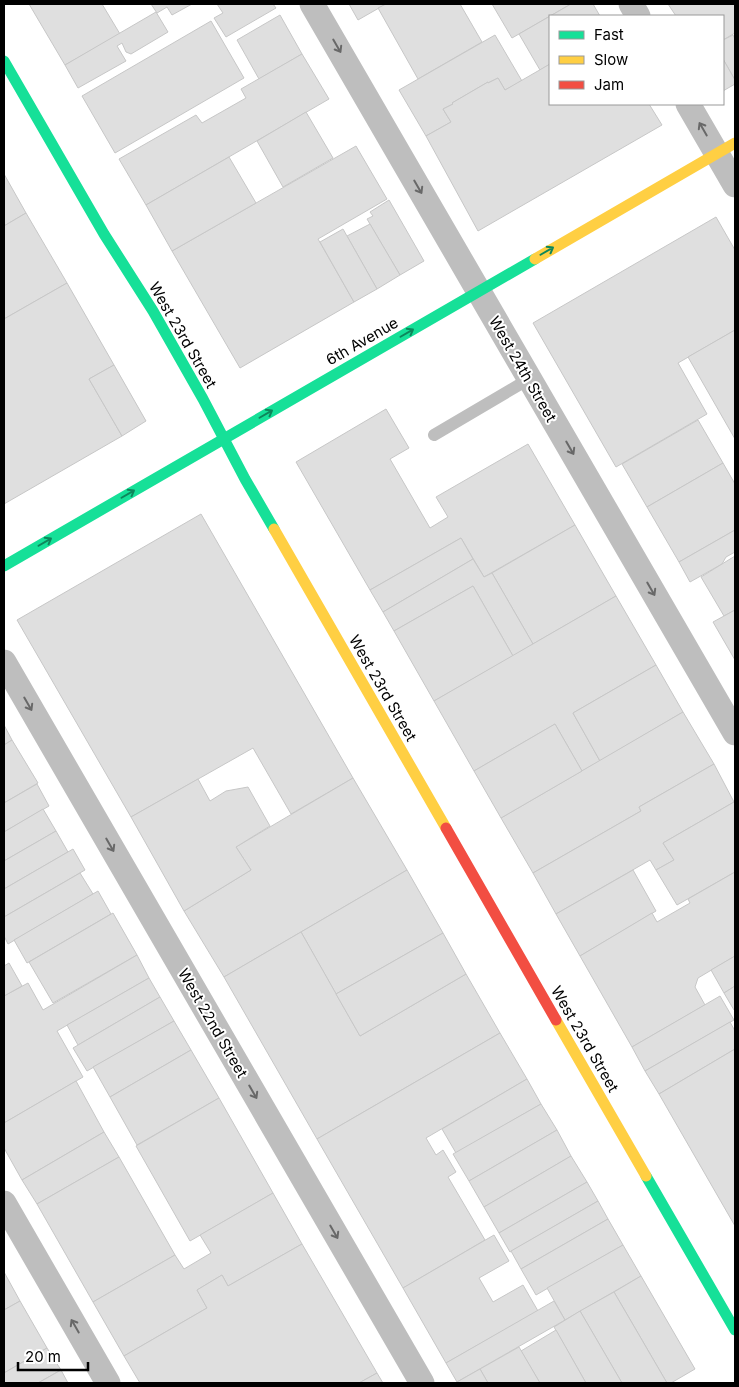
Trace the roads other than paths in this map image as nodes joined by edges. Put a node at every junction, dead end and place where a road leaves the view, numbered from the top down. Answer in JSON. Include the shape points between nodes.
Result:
{"nodes":[{"id":1,"x":312,"y":4,"type":"edge"},
{"id":2,"x":631,"y":4,"type":"edge"},
{"id":3,"x":637,"y":15,"type":"edge"},
{"id":4,"x":4,"y":60,"type":"edge"},
{"id":5,"x":689,"y":105,"type":"edge"},
{"id":6,"x":726,"y":148,"type":"edge"},
{"id":7,"x":735,"y":185,"type":"edge"},
{"id":8,"x":479,"y":292,"type":"junction"},
{"id":9,"x":529,"y":378,"type":"junction"},
{"id":10,"x":434,"y":435,"type":"dead end"},
{"id":11,"x":224,"y":439,"type":"junction"},
{"id":12,"x":4,"y":566,"type":"edge"},
{"id":13,"x":4,"y":662,"type":"edge"},
{"id":14,"x":735,"y":733,"type":"edge"},
{"id":15,"x":4,"y":1203,"type":"edge"},
{"id":16,"x":735,"y":1330,"type":"edge"},
{"id":17,"x":108,"y":1383,"type":"edge"},
{"id":18,"x":422,"y":1383,"type":"edge"}],
"edges":[{"from":1,"to":8,"type":"street","name":"West 24th Street","one_way":true},
{"from":2,"to":3,"type":"street"},
{"from":4,"to":11,"type":"main road","name":"West 23rd Street","via":[[104,234],[154,311]]},
{"from":6,"to":5,"type":"street","one_way":true},
{"from":6,"to":7,"type":"street"},
{"from":8,"to":6,"type":"main road","name":"6th Avenue","one_way":true},
{"from":8,"to":9,"type":"street","name":"West 24th Street"},
{"from":11,"to":8,"type":"main road","name":"6th Avenue","one_way":true},
{"from":9,"to":10,"type":"lane"},
{"from":9,"to":14,"type":"street","name":"West 24th Street","one_way":true},
{"from":12,"to":11,"type":"main road","name":"6th Avenue","one_way":true},
{"from":11,"to":16,"type":"main road","name":"West 23rd Street"},
{"from":13,"to":18,"type":"street","name":"West 22nd Street","one_way":true},
{"from":17,"to":15,"type":"street","one_way":true}]}
